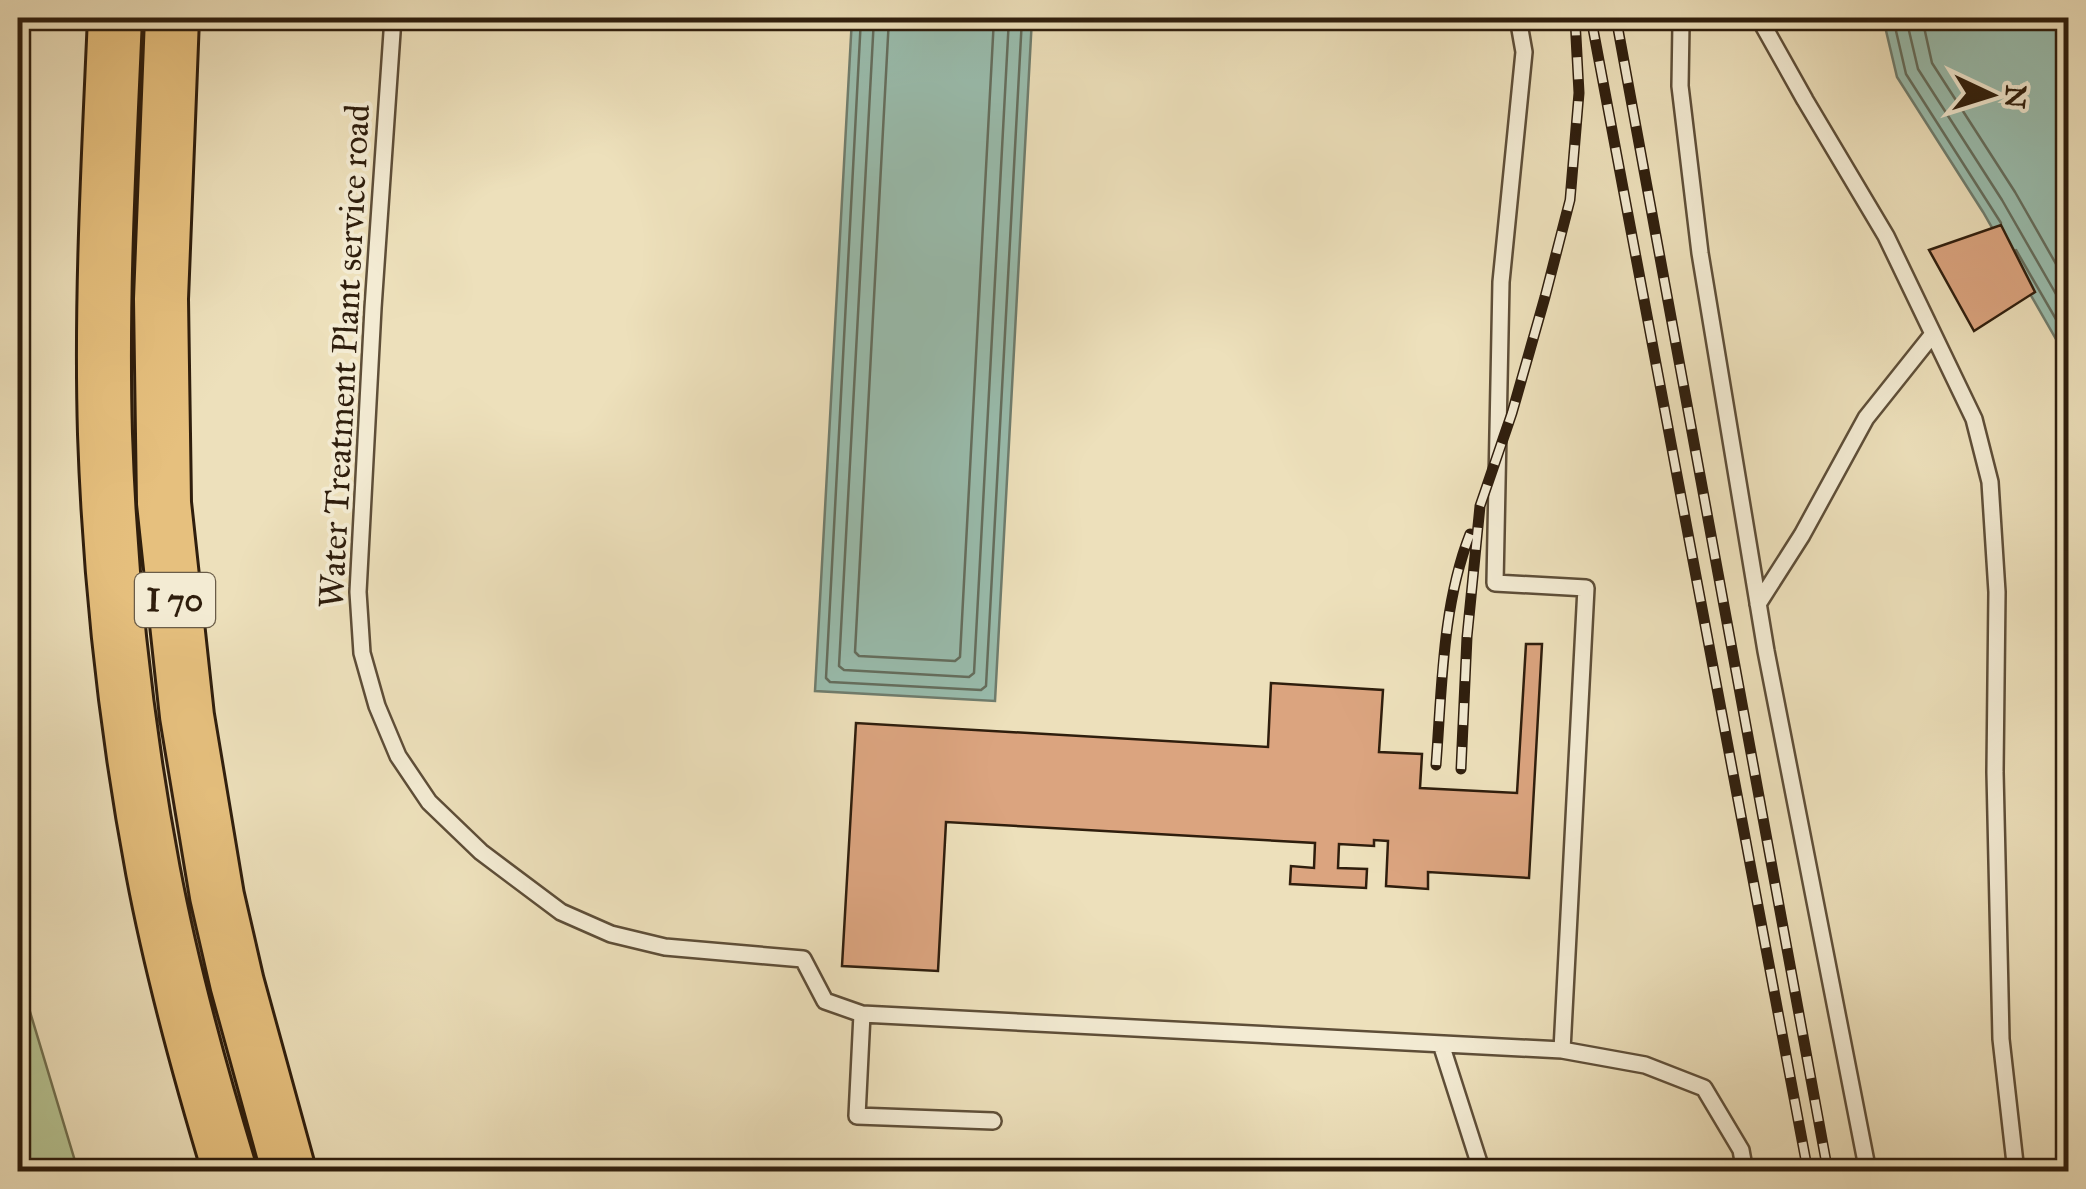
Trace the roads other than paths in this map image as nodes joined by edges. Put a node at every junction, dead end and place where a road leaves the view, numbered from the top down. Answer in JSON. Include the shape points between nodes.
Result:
{"nodes":[{"id":1,"x":116,"y":18,"type":"edge"},
{"id":2,"x":393,"y":18,"type":"edge"},
{"id":3,"x":1518,"y":18,"type":"edge"},
{"id":4,"x":1759,"y":18,"type":"edge"},
{"id":5,"x":1684,"y":20,"type":"edge"},
{"id":6,"x":173,"y":33,"type":"edge"},
{"id":7,"x":1933,"y":334,"type":"junction"},
{"id":8,"x":1758,"y":604,"type":"junction"},
{"id":9,"x":862,"y":1014,"type":"junction"},
{"id":10,"x":1441,"y":1044,"type":"junction"},
{"id":11,"x":1562,"y":1050,"type":"junction"},
{"id":12,"x":993,"y":1121,"type":"dead end"},
{"id":13,"x":230,"y":1172,"type":"edge"},
{"id":14,"x":289,"y":1172,"type":"edge"},
{"id":15,"x":1482,"y":1172,"type":"edge"},
{"id":16,"x":1745,"y":1172,"type":"edge"},
{"id":17,"x":1868,"y":1172,"type":"edge"},
{"id":18,"x":2016,"y":1172,"type":"edge"}],
"edges":[{"from":1,"to":13,"type":"highway","number":"I 70","via":[[104,286],[114,580],[153,870]]},
{"from":2,"to":9,"type":"lane","name":"Water Treatment Plant service road","via":[[358,592],[362,653],[398,756],[429,802],[481,852],[561,912],[665,947],[803,958],[826,1001]]},
{"from":3,"to":11,"type":"lane","via":[[1524,52],[1501,282],[1496,583],[1586,588]]},
{"from":4,"to":7,"type":"lane","via":[[1886,236]]},
{"from":5,"to":8,"type":"lane","via":[[1680,86],[1700,253]]},
{"from":6,"to":14,"type":"highway","number":"I 70","via":[[161,300],[164,503],[190,735],[217,896]]},
{"from":7,"to":8,"type":"lane","via":[[1866,418]]},
{"from":7,"to":18,"type":"lane","via":[[1974,418],[1990,482],[2001,1039]]},
{"from":8,"to":17,"type":"lane"},
{"from":9,"to":10,"type":"lane"},
{"from":9,"to":12,"type":"lane","via":[[857,1116]]},
{"from":10,"to":11,"type":"lane"},
{"from":10,"to":15,"type":"lane"},
{"from":11,"to":16,"type":"lane","via":[[1645,1065],[1704,1088],[1741,1150]]}]}
